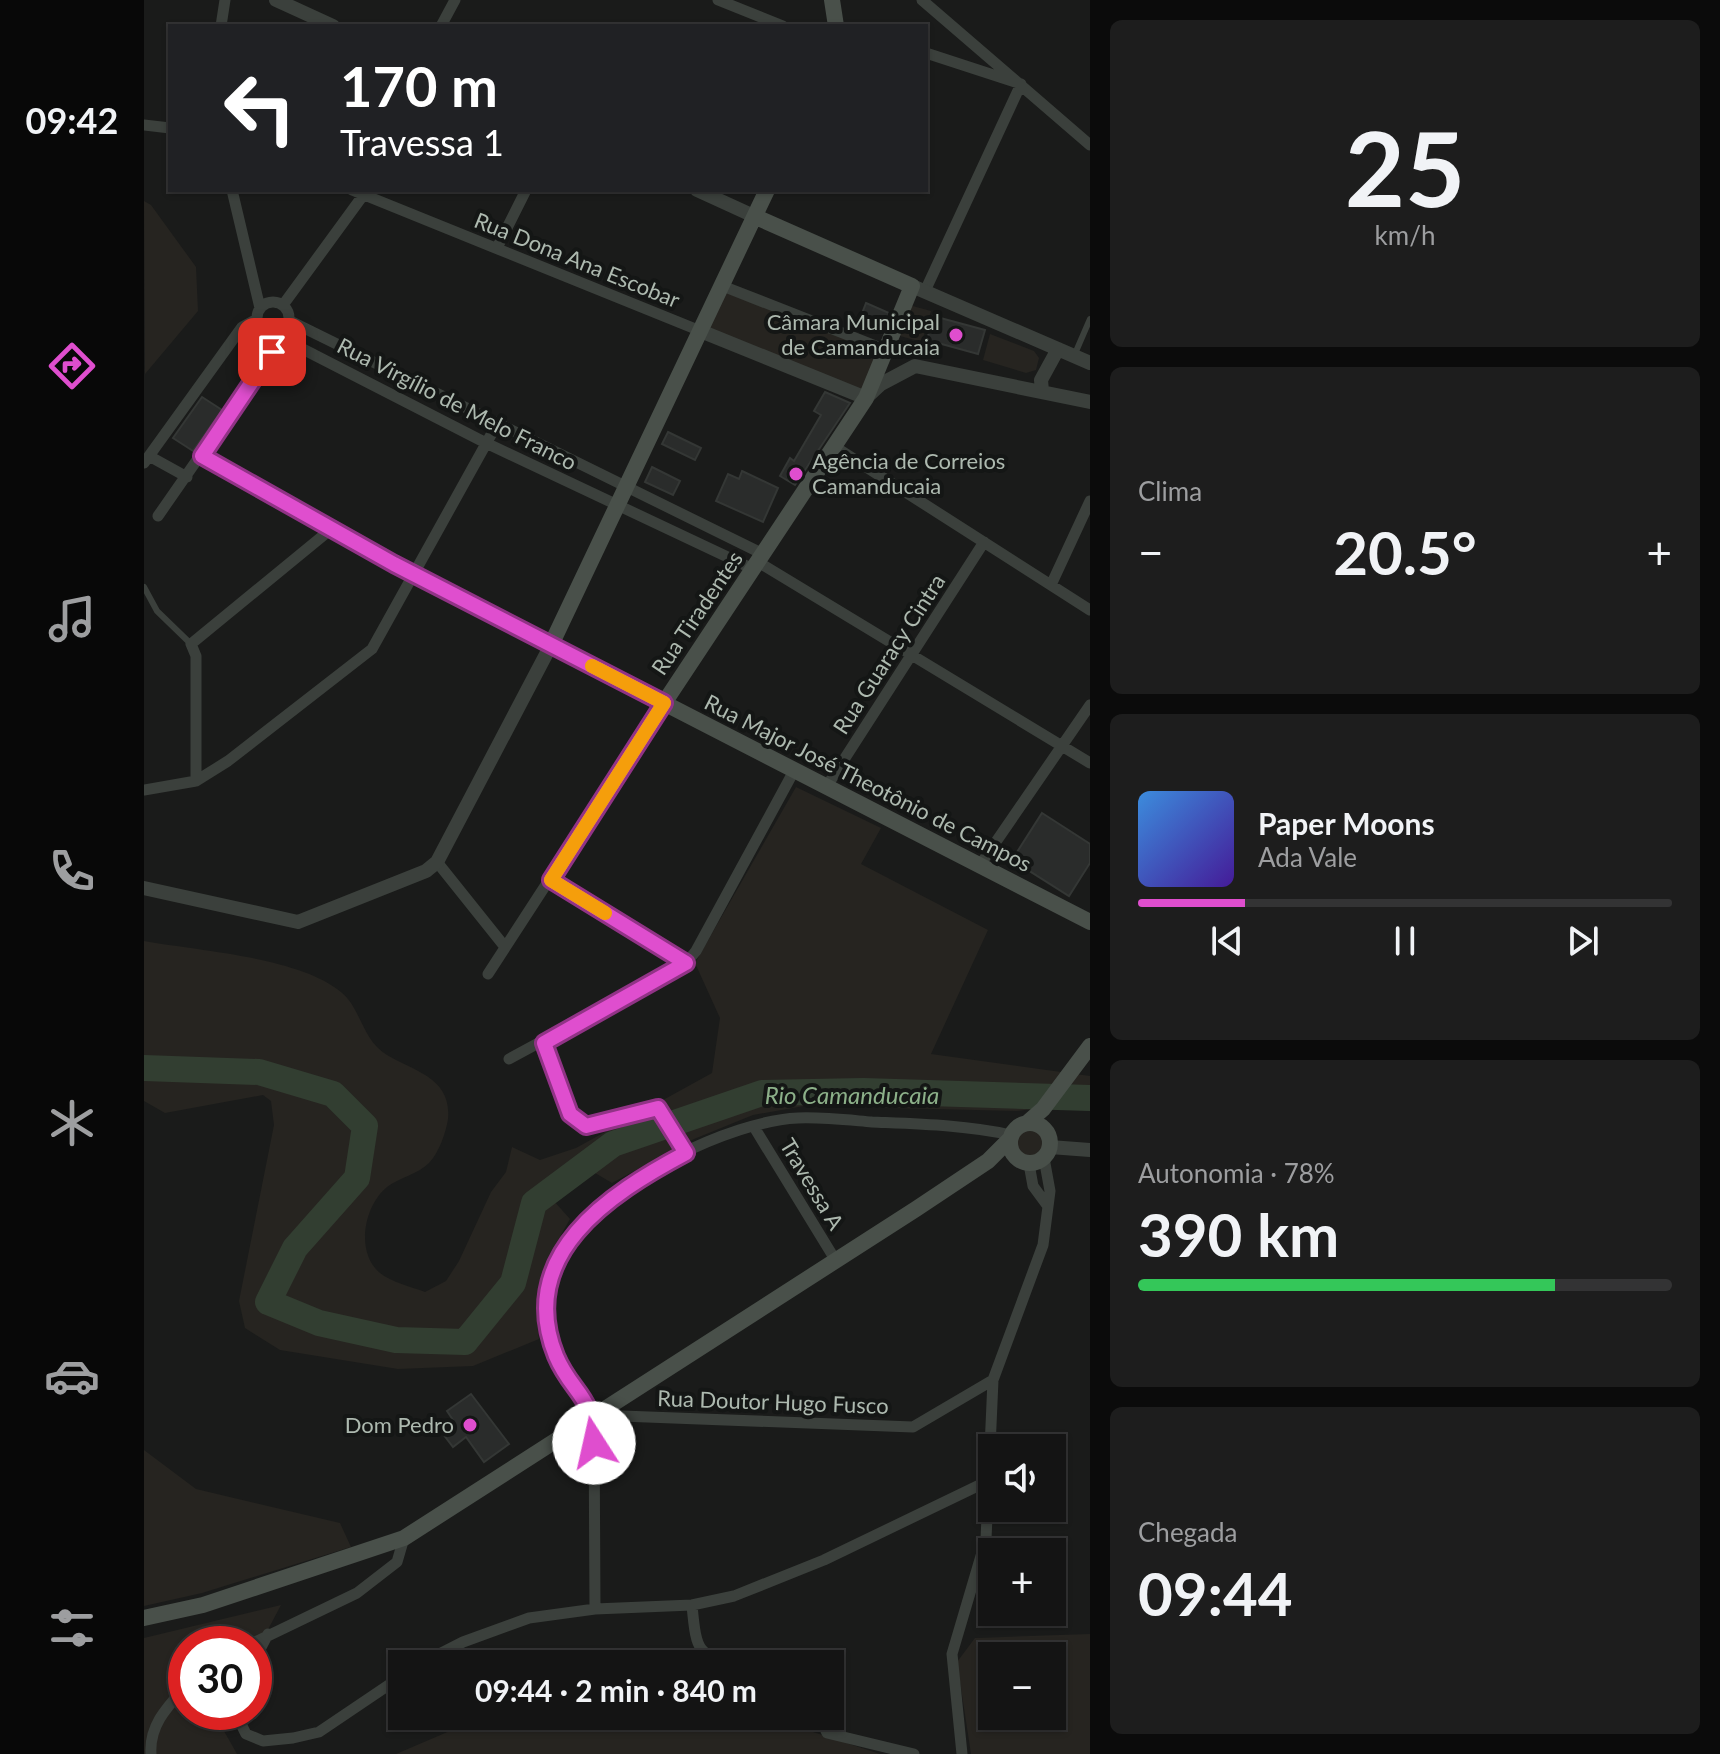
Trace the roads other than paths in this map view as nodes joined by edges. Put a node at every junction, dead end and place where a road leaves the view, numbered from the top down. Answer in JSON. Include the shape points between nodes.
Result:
{"nodes":[{"id":1,"x":225,"y":0,"type":"edge"},
{"id":2,"x":276,"y":0,"type":"edge"},
{"id":3,"x":455,"y":0,"type":"edge"},
{"id":4,"x":718,"y":0,"type":"edge"},
{"id":5,"x":832,"y":0,"type":"edge"},
{"id":6,"x":922,"y":0,"type":"edge"},
{"id":7,"x":221,"y":24,"type":"edge"},
{"id":8,"x":329,"y":24,"type":"edge"},
{"id":9,"x":442,"y":24,"type":"edge"},
{"id":10,"x":778,"y":24,"type":"edge"},
{"id":11,"x":838,"y":24,"type":"edge"},
{"id":12,"x":928,"y":54,"type":"edge"},
{"id":13,"x":1021,"y":84,"type":"junction"},
{"id":14,"x":144,"y":125,"type":"edge"},
{"id":15,"x":168,"y":128,"type":"edge"},
{"id":16,"x":1090,"y":145,"type":"edge"},
{"id":17,"x":232,"y":192,"type":"edge"},
{"id":18,"x":366,"y":192,"type":"edge"},
{"id":19,"x":525,"y":192,"type":"edge"},
{"id":20,"x":701,"y":192,"type":"edge"},
{"id":21,"x":766,"y":192,"type":"edge"},
{"id":22,"x":756,"y":217,"type":"junction"},
{"id":23,"x":497,"y":248,"type":"junction"},
{"id":24,"x":720,"y":285,"type":"junction"},
{"id":25,"x":918,"y":288,"type":"junction"},
{"id":26,"x":283,"y":305,"type":"junction"},
{"id":27,"x":258,"y":314,"type":"junction"},
{"id":28,"x":1090,"y":319,"type":"edge"},
{"id":29,"x":290,"y":321,"type":"junction"},
{"id":30,"x":698,"y":330,"type":"junction"},
{"id":31,"x":279,"y":334,"type":"junction"},
{"id":32,"x":1058,"y":349,"type":"junction"},
{"id":33,"x":886,"y":350,"type":"junction"},
{"id":34,"x":1074,"y":356,"type":"junction"},
{"id":35,"x":1090,"y":363,"type":"edge"},
{"id":36,"x":1042,"y":391,"type":"junction"},
{"id":37,"x":866,"y":398,"type":"junction"},
{"id":38,"x":1090,"y":402,"type":"edge"},
{"id":39,"x":497,"y":424,"type":"junction"},
{"id":40,"x":486,"y":443,"type":"junction"},
{"id":41,"x":835,"y":447,"type":"junction"},
{"id":42,"x":202,"y":456,"type":"junction"},
{"id":43,"x":147,"y":460,"type":"edge"},
{"id":44,"x":187,"y":477,"type":"junction"},
{"id":45,"x":626,"y":486,"type":"junction"},
{"id":46,"x":1090,"y":501,"type":"edge"},
{"id":47,"x":618,"y":507,"type":"junction"},
{"id":48,"x":158,"y":516,"type":"dead end"},
{"id":49,"x":330,"y":530,"type":"junction"},
{"id":50,"x":984,"y":542,"type":"junction"},
{"id":51,"x":758,"y":562,"type":"junction"},
{"id":52,"x":416,"y":575,"type":"junction"},
{"id":53,"x":1051,"y":585,"type":"junction"},
{"id":54,"x":144,"y":587,"type":"edge"},
{"id":55,"x":1090,"y":610,"type":"edge"},
{"id":56,"x":191,"y":644,"type":"junction"},
{"id":57,"x":551,"y":645,"type":"junction"},
{"id":58,"x":911,"y":655,"type":"junction"},
{"id":59,"x":664,"y":703,"type":"junction"},
{"id":60,"x":1090,"y":705,"type":"edge"},
{"id":61,"x":1062,"y":746,"type":"junction"},
{"id":62,"x":1090,"y":763,"type":"edge"},
{"id":63,"x":795,"y":769,"type":"junction"},
{"id":64,"x":196,"y":781,"type":"junction"},
{"id":65,"x":827,"y":786,"type":"junction"},
{"id":66,"x":144,"y":790,"type":"edge"},
{"id":67,"x":437,"y":862,"type":"junction"},
{"id":68,"x":980,"y":865,"type":"junction"},
{"id":69,"x":551,"y":880,"type":"junction"},
{"id":70,"x":144,"y":888,"type":"edge"},
{"id":71,"x":1090,"y":922,"type":"edge"},
{"id":72,"x":505,"y":947,"type":"junction"},
{"id":73,"x":686,"y":963,"type":"junction"},
{"id":74,"x":488,"y":974,"type":"dead end"},
{"id":75,"x":544,"y":1043,"type":"junction"},
{"id":76,"x":1090,"y":1046,"type":"edge"},
{"id":77,"x":509,"y":1059,"type":"dead end"},
{"id":78,"x":1043,"y":1109,"type":"junction"},
{"id":79,"x":1027,"y":1123,"type":"junction"},
{"id":80,"x":754,"y":1127,"type":"junction"},
{"id":81,"x":1045,"y":1129,"type":"junction"},
{"id":82,"x":1010,"y":1137,"type":"junction"},
{"id":83,"x":1090,"y":1150,"type":"edge"},
{"id":84,"x":686,"y":1153,"type":"junction"},
{"id":85,"x":1036,"y":1157,"type":"junction"},
{"id":86,"x":988,"y":1161,"type":"junction"},
{"id":87,"x":836,"y":1261,"type":"junction"},
{"id":88,"x":993,"y":1380,"type":"junction"},
{"id":89,"x":594,"y":1415,"type":"junction"},
{"id":90,"x":991,"y":1434,"type":"edge"},
{"id":91,"x":978,"y":1486,"type":"edge"},
{"id":92,"x":987,"y":1522,"type":"edge"},
{"id":93,"x":404,"y":1538,"type":"junction"},
{"id":94,"x":692,"y":1605,"type":"junction"},
{"id":95,"x":595,"y":1609,"type":"junction"},
{"id":96,"x":144,"y":1618,"type":"edge"},
{"id":97,"x":272,"y":1632,"type":"edge"},
{"id":98,"x":447,"y":1650,"type":"edge"},
{"id":99,"x":700,"y":1650,"type":"edge"},
{"id":100,"x":388,"y":1685,"type":"edge"},
{"id":101,"x":168,"y":1705,"type":"edge"},
{"id":102,"x":244,"y":1730,"type":"edge"},
{"id":103,"x":826,"y":1730,"type":"edge"},
{"id":104,"x":151,"y":1754,"type":"edge"},
{"id":105,"x":914,"y":1754,"type":"edge"},
{"id":106,"x":962,"y":1754,"type":"edge"}],
"edges":[{"from":1,"to":7,"type":"street"},
{"from":2,"to":8,"type":"street"},
{"from":3,"to":9,"type":"street"},
{"from":4,"to":10,"type":"street"},
{"from":5,"to":11,"type":"main road"},
{"from":6,"to":13,"type":"street"},
{"from":12,"to":13,"type":"street"},
{"from":13,"to":16,"type":"street"},
{"from":13,"to":25,"type":"street"},
{"from":14,"to":15,"type":"street"},
{"from":17,"to":27,"type":"street"},
{"from":18,"to":23,"type":"street","name":"Rua Dona Ana Escobar"},
{"from":18,"to":26,"type":"street"},
{"from":19,"to":23,"type":"street"},
{"from":20,"to":22,"type":"street"},
{"from":21,"to":22,"type":"main road"},
{"from":22,"to":24,"type":"main road"},
{"from":22,"to":25,"type":"main road"},
{"from":23,"to":30,"type":"street","name":"Rua Dona Ana Escobar"},
{"from":24,"to":30,"type":"main road"},
{"from":24,"to":33,"type":"street"},
{"from":25,"to":32,"type":"street"},
{"from":25,"to":33,"type":"main road","name":"Rua Tiradentes"},
{"from":26,"to":27,"type":"street","via":[[268,302]]},
{"from":26,"to":29,"type":"street"},
{"from":27,"to":31,"type":"street","via":[[262,329]]},
{"from":27,"to":43,"type":"street","via":[[242,327]]},
{"from":28,"to":34,"type":"lane"},
{"from":29,"to":31,"type":"street"},
{"from":29,"to":39,"type":"street","name":"Rua Virgílio de Melo Franco"},
{"from":30,"to":37,"type":"street"},
{"from":30,"to":45,"type":"main road"},
{"from":31,"to":40,"type":"street","name":"Rua Virgílio de Melo Franco"},
{"from":31,"to":42,"type":"street"},
{"from":32,"to":34,"type":"street"},
{"from":32,"to":36,"type":"street","via":[[1041,380]]},
{"from":33,"to":37,"type":"main road","name":"Rua Tiradentes"},
{"from":34,"to":35,"type":"street"},
{"from":36,"to":37,"type":"street","via":[[915,366]]},
{"from":36,"to":38,"type":"street"},
{"from":37,"to":41,"type":"main road","name":"Rua Tiradentes"},
{"from":39,"to":40,"type":"street"},
{"from":39,"to":45,"type":"street","name":"Rua Virgílio de Melo Franco"},
{"from":40,"to":47,"type":"street","name":"Rua Virgílio de Melo Franco"},
{"from":40,"to":52,"type":"street"},
{"from":41,"to":50,"type":"street"},
{"from":41,"to":51,"type":"main road","name":"Rua Tiradentes"},
{"from":42,"to":44,"type":"street"},
{"from":42,"to":49,"type":"street","name":"Rua Major José Theotônio de Campos"},
{"from":43,"to":44,"type":"street"},
{"from":44,"to":48,"type":"street"},
{"from":45,"to":47,"type":"main road"},
{"from":45,"to":51,"type":"street","name":"Rua Virgílio de Melo Franco"},
{"from":46,"to":53,"type":"street"},
{"from":47,"to":51,"type":"street","name":"Rua Virgílio de Melo Franco"},
{"from":47,"to":57,"type":"main road"},
{"from":49,"to":52,"type":"street","name":"Rua Major José Theotônio de Campos"},
{"from":49,"to":56,"type":"street"},
{"from":50,"to":53,"type":"street"},
{"from":50,"to":58,"type":"street","name":"Rua Guaracy Cintra"},
{"from":51,"to":58,"type":"street"},
{"from":51,"to":59,"type":"main road","name":"Rua Tiradentes"},
{"from":52,"to":57,"type":"street","name":"Rua Major José Theotônio de Campos"},
{"from":52,"to":64,"type":"street","via":[[372,649]]},
{"from":53,"to":55,"type":"street"},
{"from":54,"to":56,"type":"lane","via":[[157,611]]},
{"from":56,"to":64,"type":"street","via":[[196,656]]},
{"from":57,"to":59,"type":"main road","name":"Rua Major José Theotônio de Campos"},
{"from":57,"to":67,"type":"street"},
{"from":58,"to":61,"type":"street"},
{"from":58,"to":65,"type":"street","name":"Rua Guaracy Cintra"},
{"from":59,"to":63,"type":"main road","name":"Rua Major José Theotônio de Campos"},
{"from":59,"to":69,"type":"street","name":"Rua Tiradentes"},
{"from":60,"to":61,"type":"street"},
{"from":61,"to":62,"type":"street"},
{"from":61,"to":68,"type":"street"},
{"from":63,"to":65,"type":"main road","name":"Rua Major José Theotônio de Campos"},
{"from":63,"to":73,"type":"street"},
{"from":64,"to":66,"type":"street"},
{"from":65,"to":68,"type":"main road","name":"Rua Major José Theotônio de Campos"},
{"from":67,"to":70,"type":"street","via":[[298,922]]},
{"from":67,"to":72,"type":"street"},
{"from":68,"to":71,"type":"main road","name":"Rua Major José Theotônio de Campos"},
{"from":69,"to":72,"type":"street","name":"Rua Tiradentes"},
{"from":69,"to":73,"type":"street"},
{"from":72,"to":74,"type":"street","name":"Rua Tiradentes"},
{"from":73,"to":75,"type":"street"},
{"from":75,"to":77,"type":"street"},
{"from":75,"to":84,"type":"street","via":[[570,1114],[586,1126],[658,1108]]},
{"from":76,"to":78,"type":"main road"},
{"from":78,"to":79,"type":"main road"},
{"from":78,"to":81,"type":"main road"},
{"from":79,"to":81,"type":"main road"},
{"from":79,"to":82,"type":"main road"},
{"from":80,"to":82,"type":"street","via":[[797,1118],[981,1127]]},
{"from":80,"to":84,"type":"street"},
{"from":80,"to":87,"type":"street","name":"Travessa A"},
{"from":81,"to":85,"type":"main road"},
{"from":82,"to":85,"type":"main road","via":[[1010,1149]]},
{"from":82,"to":86,"type":"main road"},
{"from":83,"to":85,"type":"street"},
{"from":84,"to":89,"type":"street","via":[[632,1182],[586,1220],[555,1267],[546,1298],[546,1326],[557,1359]]},
{"from":85,"to":86,"type":"main road"},
{"from":85,"to":88,"type":"street","via":[[1033,1186],[1047,1205],[1043,1245]]},
{"from":86,"to":87,"type":"main road"},
{"from":87,"to":89,"type":"main road"},
{"from":88,"to":89,"type":"street","name":"Rua Doutor Hugo Fusco","via":[[913,1427]]},
{"from":88,"to":90,"type":"street"},
{"from":89,"to":93,"type":"main road"},
{"from":89,"to":95,"type":"street"},
{"from":91,"to":94,"type":"street","via":[[824,1560],[734,1596]]},
{"from":92,"to":106,"type":"street","via":[[952,1654]]},
{"from":93,"to":96,"type":"main road","via":[[203,1605]]},
{"from":93,"to":97,"type":"street","via":[[397,1562],[357,1593]]},
{"from":94,"to":95,"type":"street"},
{"from":94,"to":99,"type":"street","via":[[695,1644]]},
{"from":95,"to":98,"type":"street","via":[[529,1618]]},
{"from":100,"to":102,"type":"street","via":[[319,1732],[263,1741]]},
{"from":101,"to":104,"type":"street","via":[[161,1712]]},
{"from":103,"to":105,"type":"street"}]}
